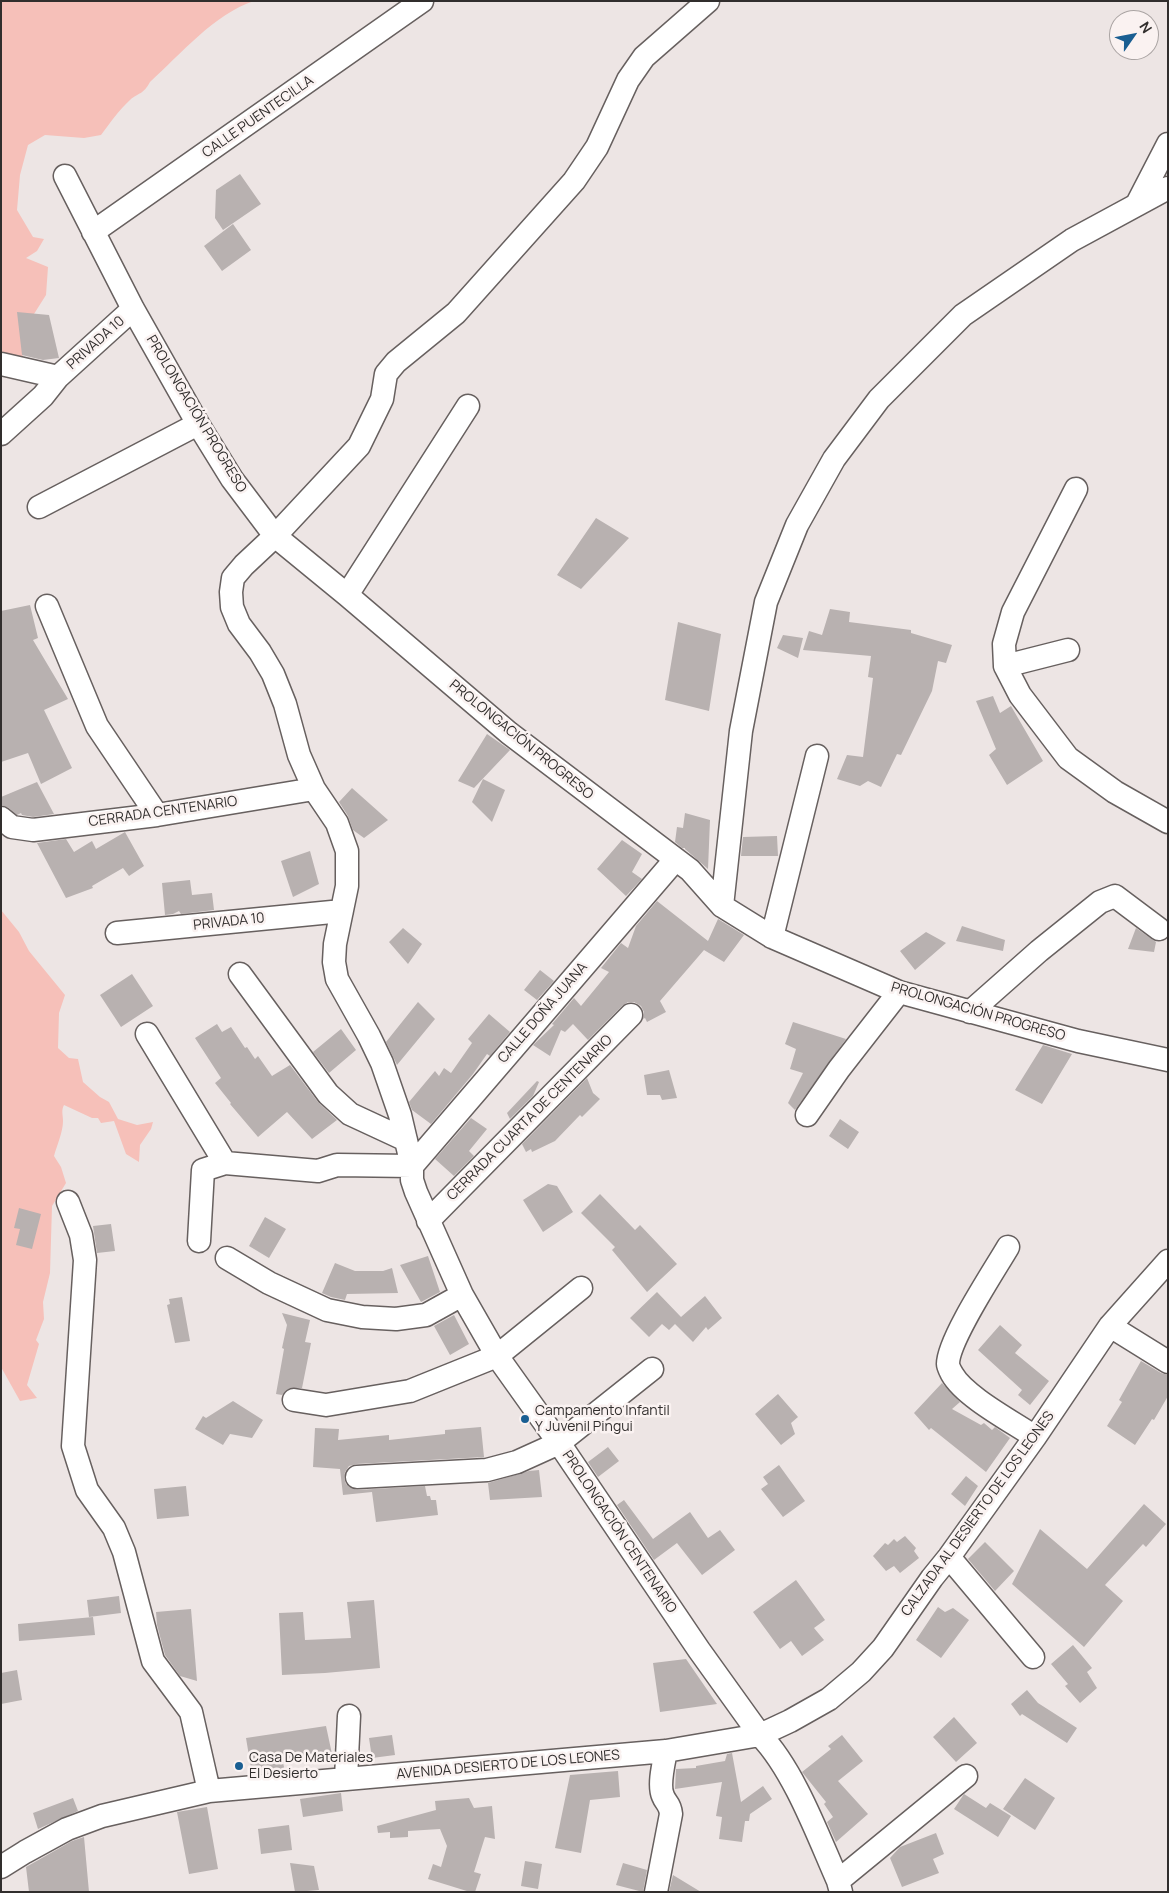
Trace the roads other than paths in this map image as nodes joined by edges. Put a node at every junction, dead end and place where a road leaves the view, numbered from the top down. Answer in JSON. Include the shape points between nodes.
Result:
{"nodes":[{"id":1,"x":422,"y":1,"type":"edge"},
{"id":2,"x":708,"y":1,"type":"edge"},
{"id":3,"x":1168,"y":144,"type":"edge"},
{"id":4,"x":65,"y":176,"type":"dead end"},
{"id":5,"x":1168,"y":188,"type":"edge"},
{"id":6,"x":1137,"y":204,"type":"junction"},
{"id":7,"x":93,"y":232,"type":"junction"},
{"id":8,"x":133,"y":309,"type":"junction"},
{"id":9,"x":1,"y":364,"type":"edge"},
{"id":10,"x":58,"y":377,"type":"junction"},
{"id":11,"x":468,"y":406,"type":"dead end"},
{"id":12,"x":198,"y":424,"type":"junction"},
{"id":13,"x":1,"y":434,"type":"edge"},
{"id":14,"x":1076,"y":489,"type":"dead end"},
{"id":15,"x":38,"y":508,"type":"dead end"},
{"id":16,"x":275,"y":536,"type":"junction"},
{"id":17,"x":347,"y":595,"type":"junction"},
{"id":18,"x":47,"y":606,"type":"dead end"},
{"id":19,"x":1068,"y":650,"type":"dead end"},
{"id":20,"x":1005,"y":666,"type":"junction"},
{"id":21,"x":818,"y":756,"type":"dead end"},
{"id":22,"x":314,"y":789,"type":"junction"},
{"id":23,"x":157,"y":815,"type":"junction"},
{"id":24,"x":7,"y":822,"type":"edge"},
{"id":25,"x":1168,"y":822,"type":"edge"},
{"id":26,"x":675,"y":860,"type":"junction"},
{"id":27,"x":722,"y":906,"type":"junction"},
{"id":28,"x":342,"y":911,"type":"junction"},
{"id":29,"x":1159,"y":929,"type":"dead end"},
{"id":30,"x":117,"y":933,"type":"dead end"},
{"id":31,"x":772,"y":937,"type":"junction"},
{"id":32,"x":240,"y":974,"type":"dead end"},
{"id":33,"x":899,"y":992,"type":"junction"},
{"id":34,"x":970,"y":1012,"type":"junction"},
{"id":35,"x":631,"y":1015,"type":"dead end"},
{"id":36,"x":147,"y":1034,"type":"dead end"},
{"id":37,"x":1168,"y":1060,"type":"edge"},
{"id":38,"x":807,"y":1115,"type":"dead end"},
{"id":39,"x":406,"y":1140,"type":"junction"},
{"id":40,"x":225,"y":1163,"type":"junction"},
{"id":41,"x":412,"y":1166,"type":"junction"},
{"id":42,"x":68,"y":1202,"type":"dead end"},
{"id":43,"x":428,"y":1220,"type":"junction"},
{"id":44,"x":199,"y":1241,"type":"dead end"},
{"id":45,"x":1008,"y":1247,"type":"dead end"},
{"id":46,"x":227,"y":1258,"type":"dead end"},
{"id":47,"x":1168,"y":1261,"type":"edge"},
{"id":48,"x":581,"y":1288,"type":"dead end"},
{"id":49,"x":462,"y":1295,"type":"junction"},
{"id":50,"x":1110,"y":1326,"type":"junction"},
{"id":51,"x":496,"y":1356,"type":"junction"},
{"id":52,"x":1168,"y":1362,"type":"edge"},
{"id":53,"x":652,"y":1369,"type":"dead end"},
{"id":54,"x":294,"y":1400,"type":"dead end"},
{"id":55,"x":1035,"y":1436,"type":"junction"},
{"id":56,"x":559,"y":1443,"type":"junction"},
{"id":57,"x":357,"y":1478,"type":"dead end"},
{"id":58,"x":949,"y":1557,"type":"junction"},
{"id":59,"x":1033,"y":1657,"type":"dead end"},
{"id":60,"x":349,"y":1716,"type":"dead end"},
{"id":61,"x":760,"y":1735,"type":"junction"},
{"id":62,"x":666,"y":1751,"type":"junction"},
{"id":63,"x":966,"y":1776,"type":"dead end"},
{"id":64,"x":346,"y":1778,"type":"junction"},
{"id":65,"x":209,"y":1792,"type":"junction"},
{"id":66,"x":1,"y":1867,"type":"edge"},
{"id":67,"x":839,"y":1886,"type":"edge"},
{"id":68,"x":656,"y":1892,"type":"edge"}],
"edges":[{"from":1,"to":7,"type":"street","name":"CALLE PUENTECILLA"},
{"from":2,"to":16,"type":"street","name":"PROLONGACIÓN CENTENARIO","via":[[644,57],[628,80],[597,146],[574,181],[456,313],[386,374],[382,400],[359,446]]},
{"from":3,"to":6,"type":"street"},
{"from":4,"to":7,"type":"street","name":"PROLONGACIÓN PROGRESO"},
{"from":5,"to":6,"type":"street"},
{"from":6,"to":27,"type":"street","via":[[1072,240],[963,315],[879,399],[834,459],[797,525],[766,602],[740,731]]},
{"from":7,"to":8,"type":"street","name":"PROLONGACIÓN PROGRESO"},
{"from":8,"to":10,"type":"street","name":"PRIVADA 10"},
{"from":8,"to":12,"type":"street","name":"PROLONGACIÓN PROGRESO"},
{"from":9,"to":10,"type":"street","name":"PRIVADA 10"},
{"from":10,"to":13,"type":"street","name":"PRIVADA 10","via":[[43,396]]},
{"from":11,"to":17,"type":"street"},
{"from":12,"to":15,"type":"street"},
{"from":12,"to":16,"type":"street","name":"PROLONGACIÓN PROGRESO","via":[[232,478]]},
{"from":14,"to":20,"type":"street","via":[[1013,612],[1004,644]]},
{"from":16,"to":17,"type":"street","name":"PROLONGACIÓN PROGRESO"},
{"from":16,"to":22,"type":"street","name":"PROLONGACIÓN CENTENARIO","via":[[233,578],[232,607],[239,624],[273,674],[299,755]]},
{"from":17,"to":26,"type":"street","name":"PROLONGACIÓN PROGRESO","via":[[509,733]]},
{"from":18,"to":23,"type":"street","via":[[96,726]]},
{"from":19,"to":20,"type":"street"},
{"from":20,"to":25,"type":"street","via":[[1020,695],[1068,758],[1115,792]]},
{"from":21,"to":31,"type":"street"},
{"from":22,"to":23,"type":"street","name":"CERRADA CENTENARIO"},
{"from":22,"to":28,"type":"street","name":"PROLONGACIÓN CENTENARIO","via":[[337,823],[347,851],[347,886]]},
{"from":23,"to":24,"type":"street","name":"CERRADA CENTENARIO","via":[[33,830]]},
{"from":26,"to":27,"type":"street","name":"PROLONGACIÓN PROGRESO","via":[[690,870]]},
{"from":26,"to":41,"type":"street","name":"CALLE DOÑA JUANA"},
{"from":27,"to":31,"type":"street","name":"PROLONGACIÓN PROGRESO"},
{"from":28,"to":30,"type":"street","name":"PRIVADA 10"},
{"from":28,"to":39,"type":"street","name":"PROLONGACIÓN CENTENARIO","via":[[335,944],[337,979],[382,1063]]},
{"from":29,"to":34,"type":"street","via":[[1115,896],[1100,902]]},
{"from":31,"to":33,"type":"street","name":"PROLONGACIÓN PROGRESO"},
{"from":32,"to":39,"type":"street","via":[[328,1094],[350,1114]]},
{"from":33,"to":34,"type":"street","name":"PROLONGACIÓN PROGRESO"},
{"from":33,"to":38,"type":"street"},
{"from":34,"to":37,"type":"street","name":"PROLONGACIÓN PROGRESO","via":[[1078,1041]]},
{"from":35,"to":43,"type":"street","name":"CERRADA CUARTA DE CENTENARIO"},
{"from":36,"to":40,"type":"street"},
{"from":39,"to":41,"type":"street","name":"PROLONGACIÓN CENTENARIO"},
{"from":40,"to":41,"type":"street","via":[[318,1171],[337,1165]]},
{"from":40,"to":44,"type":"street","via":[[204,1170]]},
{"from":41,"to":43,"type":"street","name":"PROLONGACIÓN CENTENARIO","via":[[412,1180]]},
{"from":42,"to":65,"type":"street","via":[[81,1235],[85,1260],[73,1446],[87,1490],[114,1528],[124,1552],[153,1661],[191,1712]]},
{"from":43,"to":49,"type":"street","name":"PROLONGACIÓN CENTENARIO"},
{"from":45,"to":55,"type":"street","via":[[960,1331],[948,1365],[960,1385]]},
{"from":46,"to":49,"type":"street","via":[[269,1283],[327,1310],[362,1317],[396,1319],[426,1314]]},
{"from":47,"to":50,"type":"street","name":"CALZADA AL DESIERTO DE LOS LEONES"},
{"from":48,"to":51,"type":"street"},
{"from":49,"to":51,"type":"street","name":"PROLONGACIÓN CENTENARIO"},
{"from":50,"to":52,"type":"street"},
{"from":50,"to":55,"type":"street","name":"CALZADA AL DESIERTO DE LOS LEONES"},
{"from":51,"to":54,"type":"street","via":[[410,1392],[326,1405]]},
{"from":51,"to":56,"type":"street","name":"PROLONGACIÓN CENTENARIO"},
{"from":53,"to":56,"type":"street"},
{"from":55,"to":58,"type":"street","name":"CALZADA AL DESIERTO DE LOS LEONES"},
{"from":56,"to":57,"type":"street","via":[[517,1462],[487,1470]]},
{"from":56,"to":61,"type":"street","name":"PROLONGACIÓN CENTENARIO"},
{"from":58,"to":59,"type":"street"},
{"from":58,"to":61,"type":"street","name":"CALZADA AL DESIERTO DE LOS LEONES","via":[[883,1648],[861,1672],[829,1699]]},
{"from":60,"to":64,"type":"street"},
{"from":61,"to":62,"type":"street","name":"AVENIDA DESIERTO DE LOS LEONES"},
{"from":61,"to":67,"type":"street","name":"PROLONGACIÓN CENTENARIO","via":[[783,1767],[808,1812]]},
{"from":62,"to":64,"type":"street","name":"AVENIDA DESIERTO DE LOS LEONES"},
{"from":62,"to":68,"type":"street","via":[[662,1794],[671,1814]]},
{"from":63,"to":67,"type":"street"},
{"from":64,"to":65,"type":"street","name":"AVENIDA DESIERTO DE LOS LEONES"},
{"from":65,"to":66,"type":"street","name":"AVENIDA DESIERTO DE LOS LEONES","via":[[102,1816],[67,1829]]}]}
